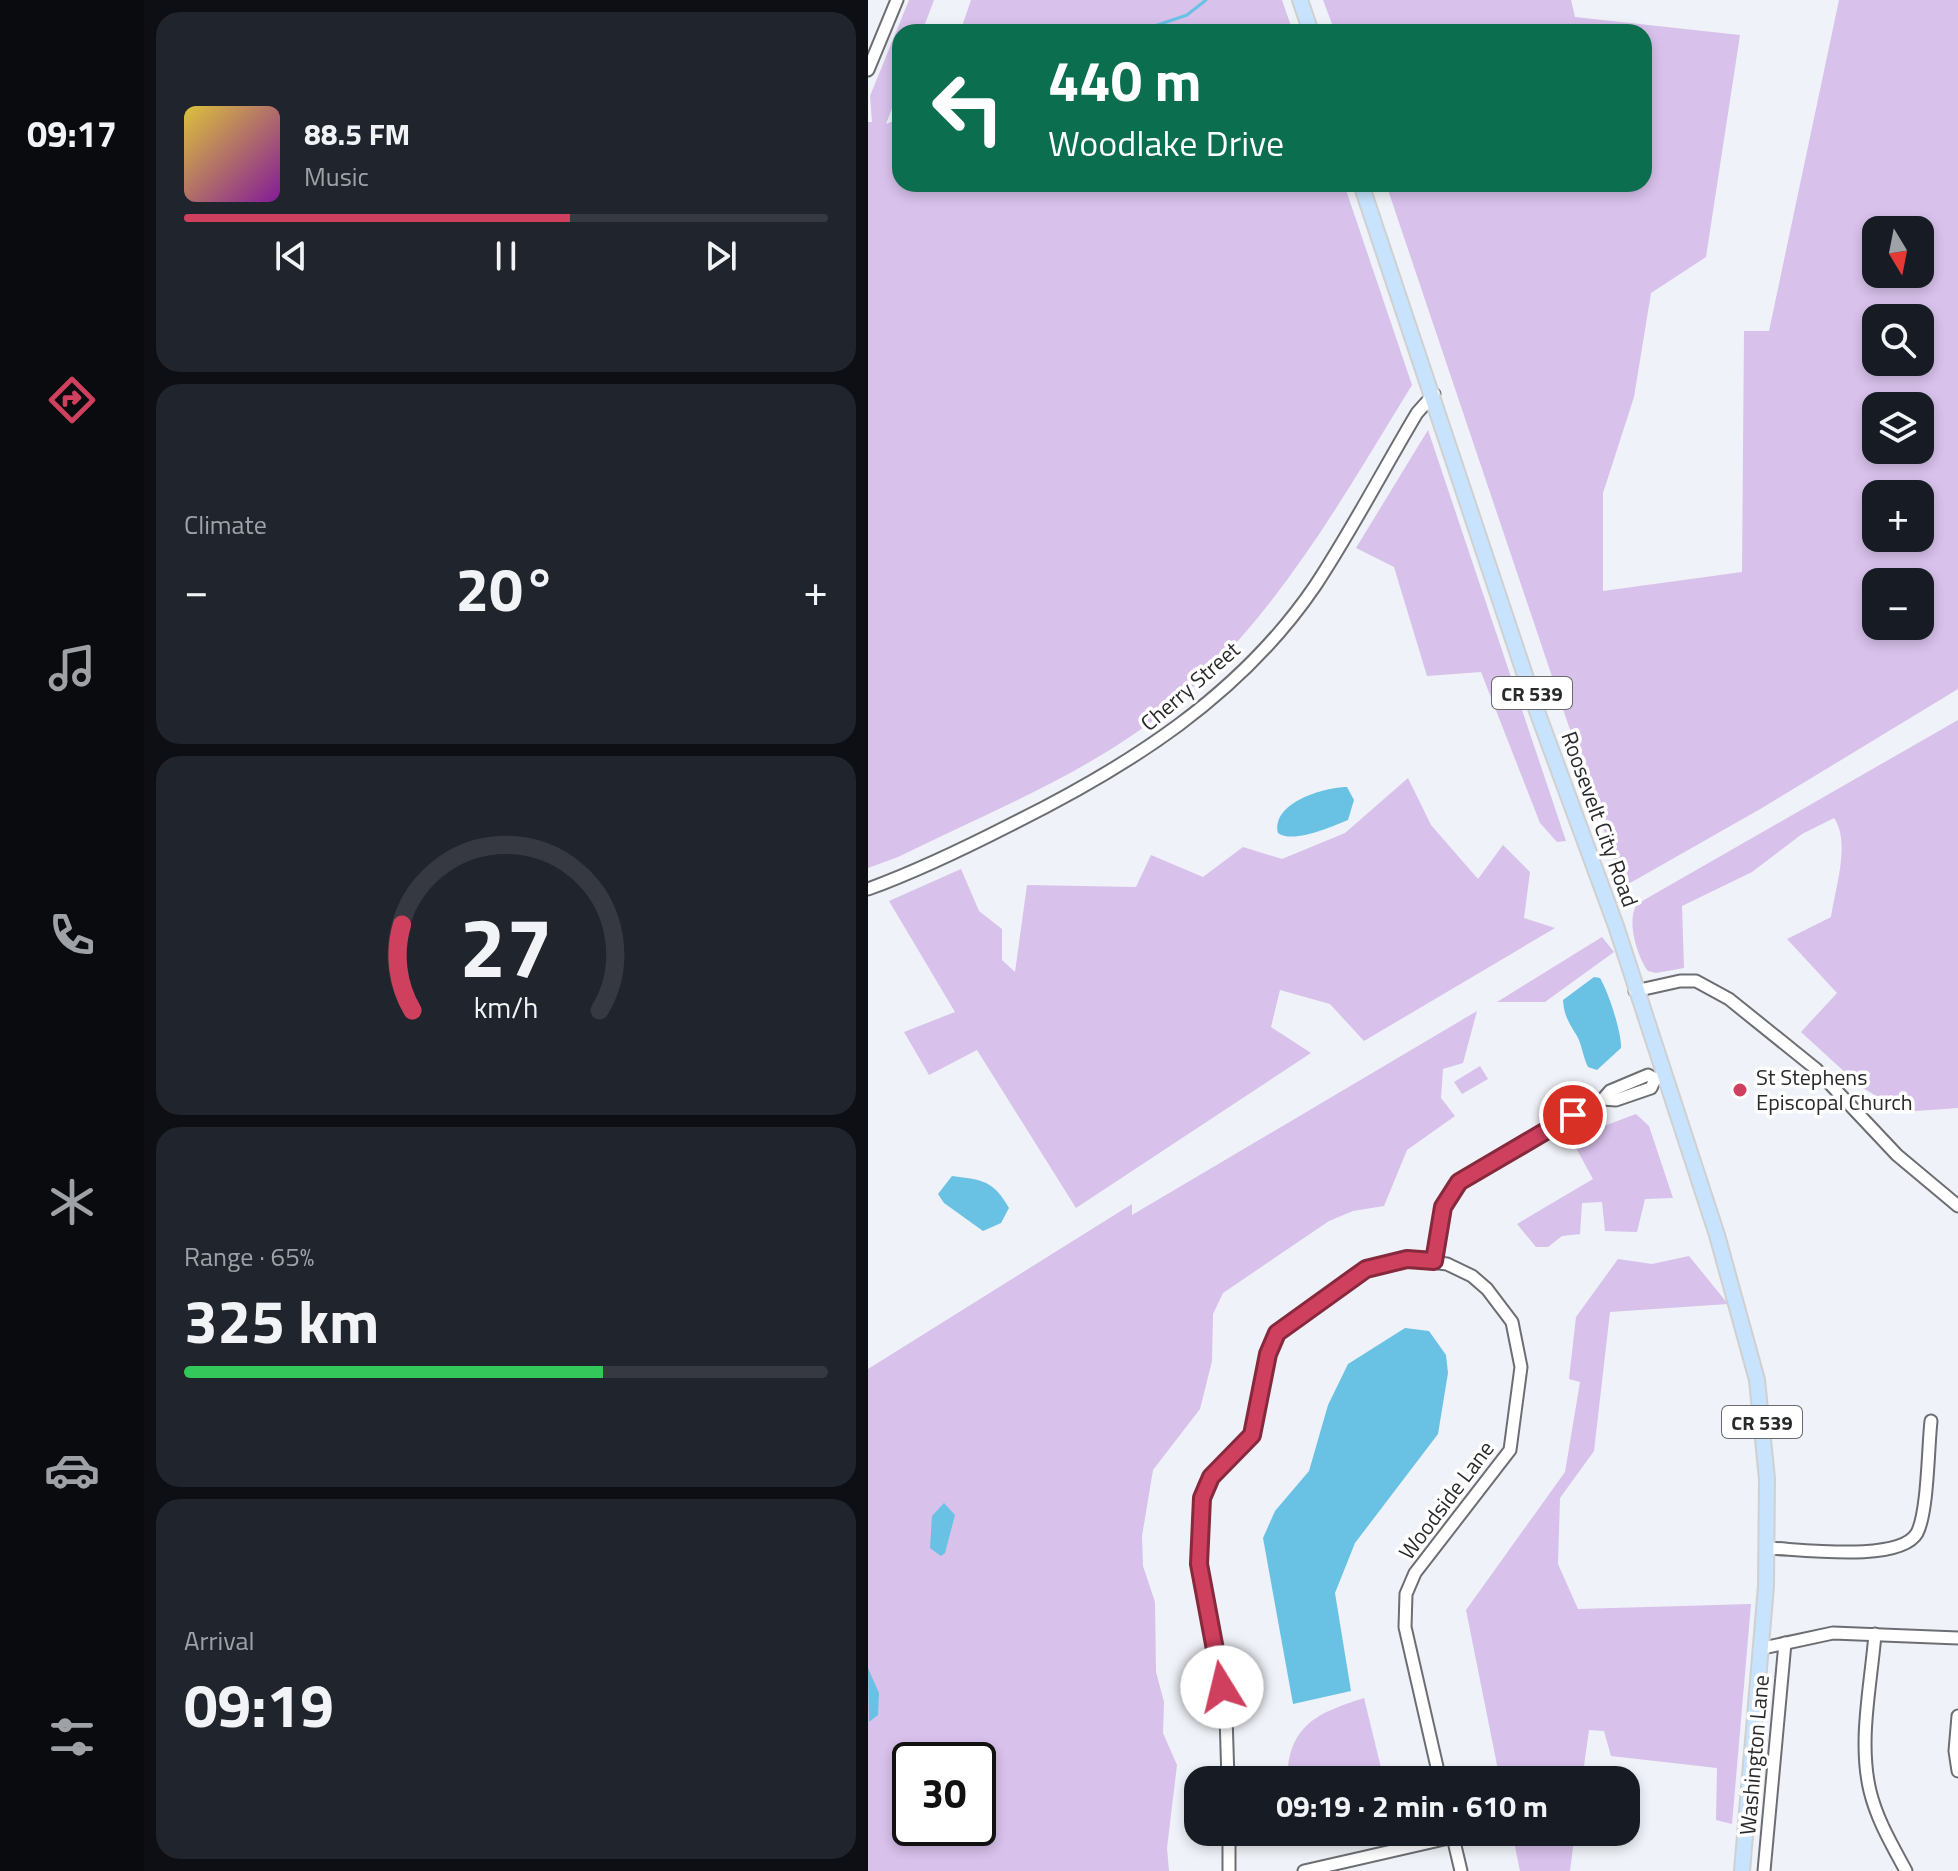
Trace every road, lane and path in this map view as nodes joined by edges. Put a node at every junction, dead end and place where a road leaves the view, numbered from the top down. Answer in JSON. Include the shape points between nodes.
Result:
{"nodes":[{"id":1,"x":897,"y":0,"type":"edge"},
{"id":2,"x":1300,"y":0,"type":"edge"},
{"id":3,"x":1308,"y":24,"type":"edge"},
{"id":4,"x":868,"y":70,"type":"edge"},
{"id":5,"x":1364,"y":192,"type":"edge"},
{"id":6,"x":1434,"y":394,"type":"junction"},
{"id":7,"x":868,"y":889,"type":"edge"},
{"id":8,"x":1635,"y":991,"type":"junction"},
{"id":9,"x":1660,"y":1078,"type":"junction"},
{"id":10,"x":1958,"y":1206,"type":"edge"},
{"id":11,"x":1434,"y":1261,"type":"junction"},
{"id":12,"x":1931,"y":1421,"type":"dead end"},
{"id":13,"x":1767,"y":1548,"type":"junction"},
{"id":14,"x":1875,"y":1634,"type":"junction"},
{"id":15,"x":1958,"y":1638,"type":"edge"},
{"id":16,"x":1785,"y":1643,"type":"junction"},
{"id":17,"x":1763,"y":1648,"type":"junction"},
{"id":18,"x":1958,"y":1716,"type":"edge"},
{"id":19,"x":1228,"y":1766,"type":"edge"},
{"id":20,"x":1437,"y":1766,"type":"edge"},
{"id":21,"x":1958,"y":1771,"type":"edge"},
{"id":22,"x":1229,"y":1846,"type":"edge"},
{"id":23,"x":1405,"y":1846,"type":"edge"},
{"id":24,"x":1456,"y":1846,"type":"edge"},
{"id":25,"x":1229,"y":1871,"type":"edge"},
{"id":26,"x":1304,"y":1871,"type":"edge"},
{"id":27,"x":1461,"y":1871,"type":"edge"},
{"id":28,"x":1742,"y":1871,"type":"edge"},
{"id":29,"x":1764,"y":1871,"type":"edge"},
{"id":30,"x":1906,"y":1871,"type":"edge"}],
"edges":[{"from":1,"to":4,"type":"street"},
{"from":2,"to":3,"type":"main road"},
{"from":5,"to":6,"type":"main road","name":"Roosevelt City Road","number":"CR 539"},
{"from":6,"to":7,"type":"street","name":"Cherry Street","via":[[1417,413],[1314,587],[1271,641],[1207,702],[1108,775],[947,857]]},
{"from":6,"to":8,"type":"main road","name":"Roosevelt City Road","number":"CR 539"},
{"from":8,"to":9,"type":"main road","number":"CR 539"},
{"from":8,"to":10,"type":"street","via":[[1696,981],[1729,999],[1816,1069],[1897,1155]]},
{"from":9,"to":11,"type":"street","via":[[1648,1075],[1624,1083],[1459,1182],[1443,1207]]},
{"from":9,"to":13,"type":"main road","number":"CR 539","via":[[1717,1235],[1757,1380],[1767,1469]]},
{"from":11,"to":19,"type":"street","name":"Woodside Lane","via":[[1407,1259],[1366,1269],[1277,1333],[1252,1435],[1205,1485],[1199,1564],[1226,1716]]},
{"from":11,"to":20,"type":"street","name":"Woodside Lane","via":[[1472,1276],[1498,1302],[1517,1336],[1521,1367],[1510,1450],[1415,1573],[1406,1594],[1405,1627]]},
{"from":12,"to":13,"type":"street","via":[[1920,1524],[1907,1543],[1886,1550]]},
{"from":13,"to":17,"type":"main road","number":"CR 539"},
{"from":14,"to":15,"type":"street"},
{"from":14,"to":16,"type":"street","via":[[1833,1633]]},
{"from":14,"to":30,"type":"street","via":[[1867,1775],[1879,1818]]},
{"from":16,"to":17,"type":"street"},
{"from":16,"to":29,"type":"street","name":"Washington Lane"},
{"from":17,"to":28,"type":"main road","number":"CR 539"},
{"from":18,"to":21,"type":"street"},
{"from":22,"to":25,"type":"street"},
{"from":23,"to":26,"type":"street"},
{"from":24,"to":27,"type":"street"}]}
